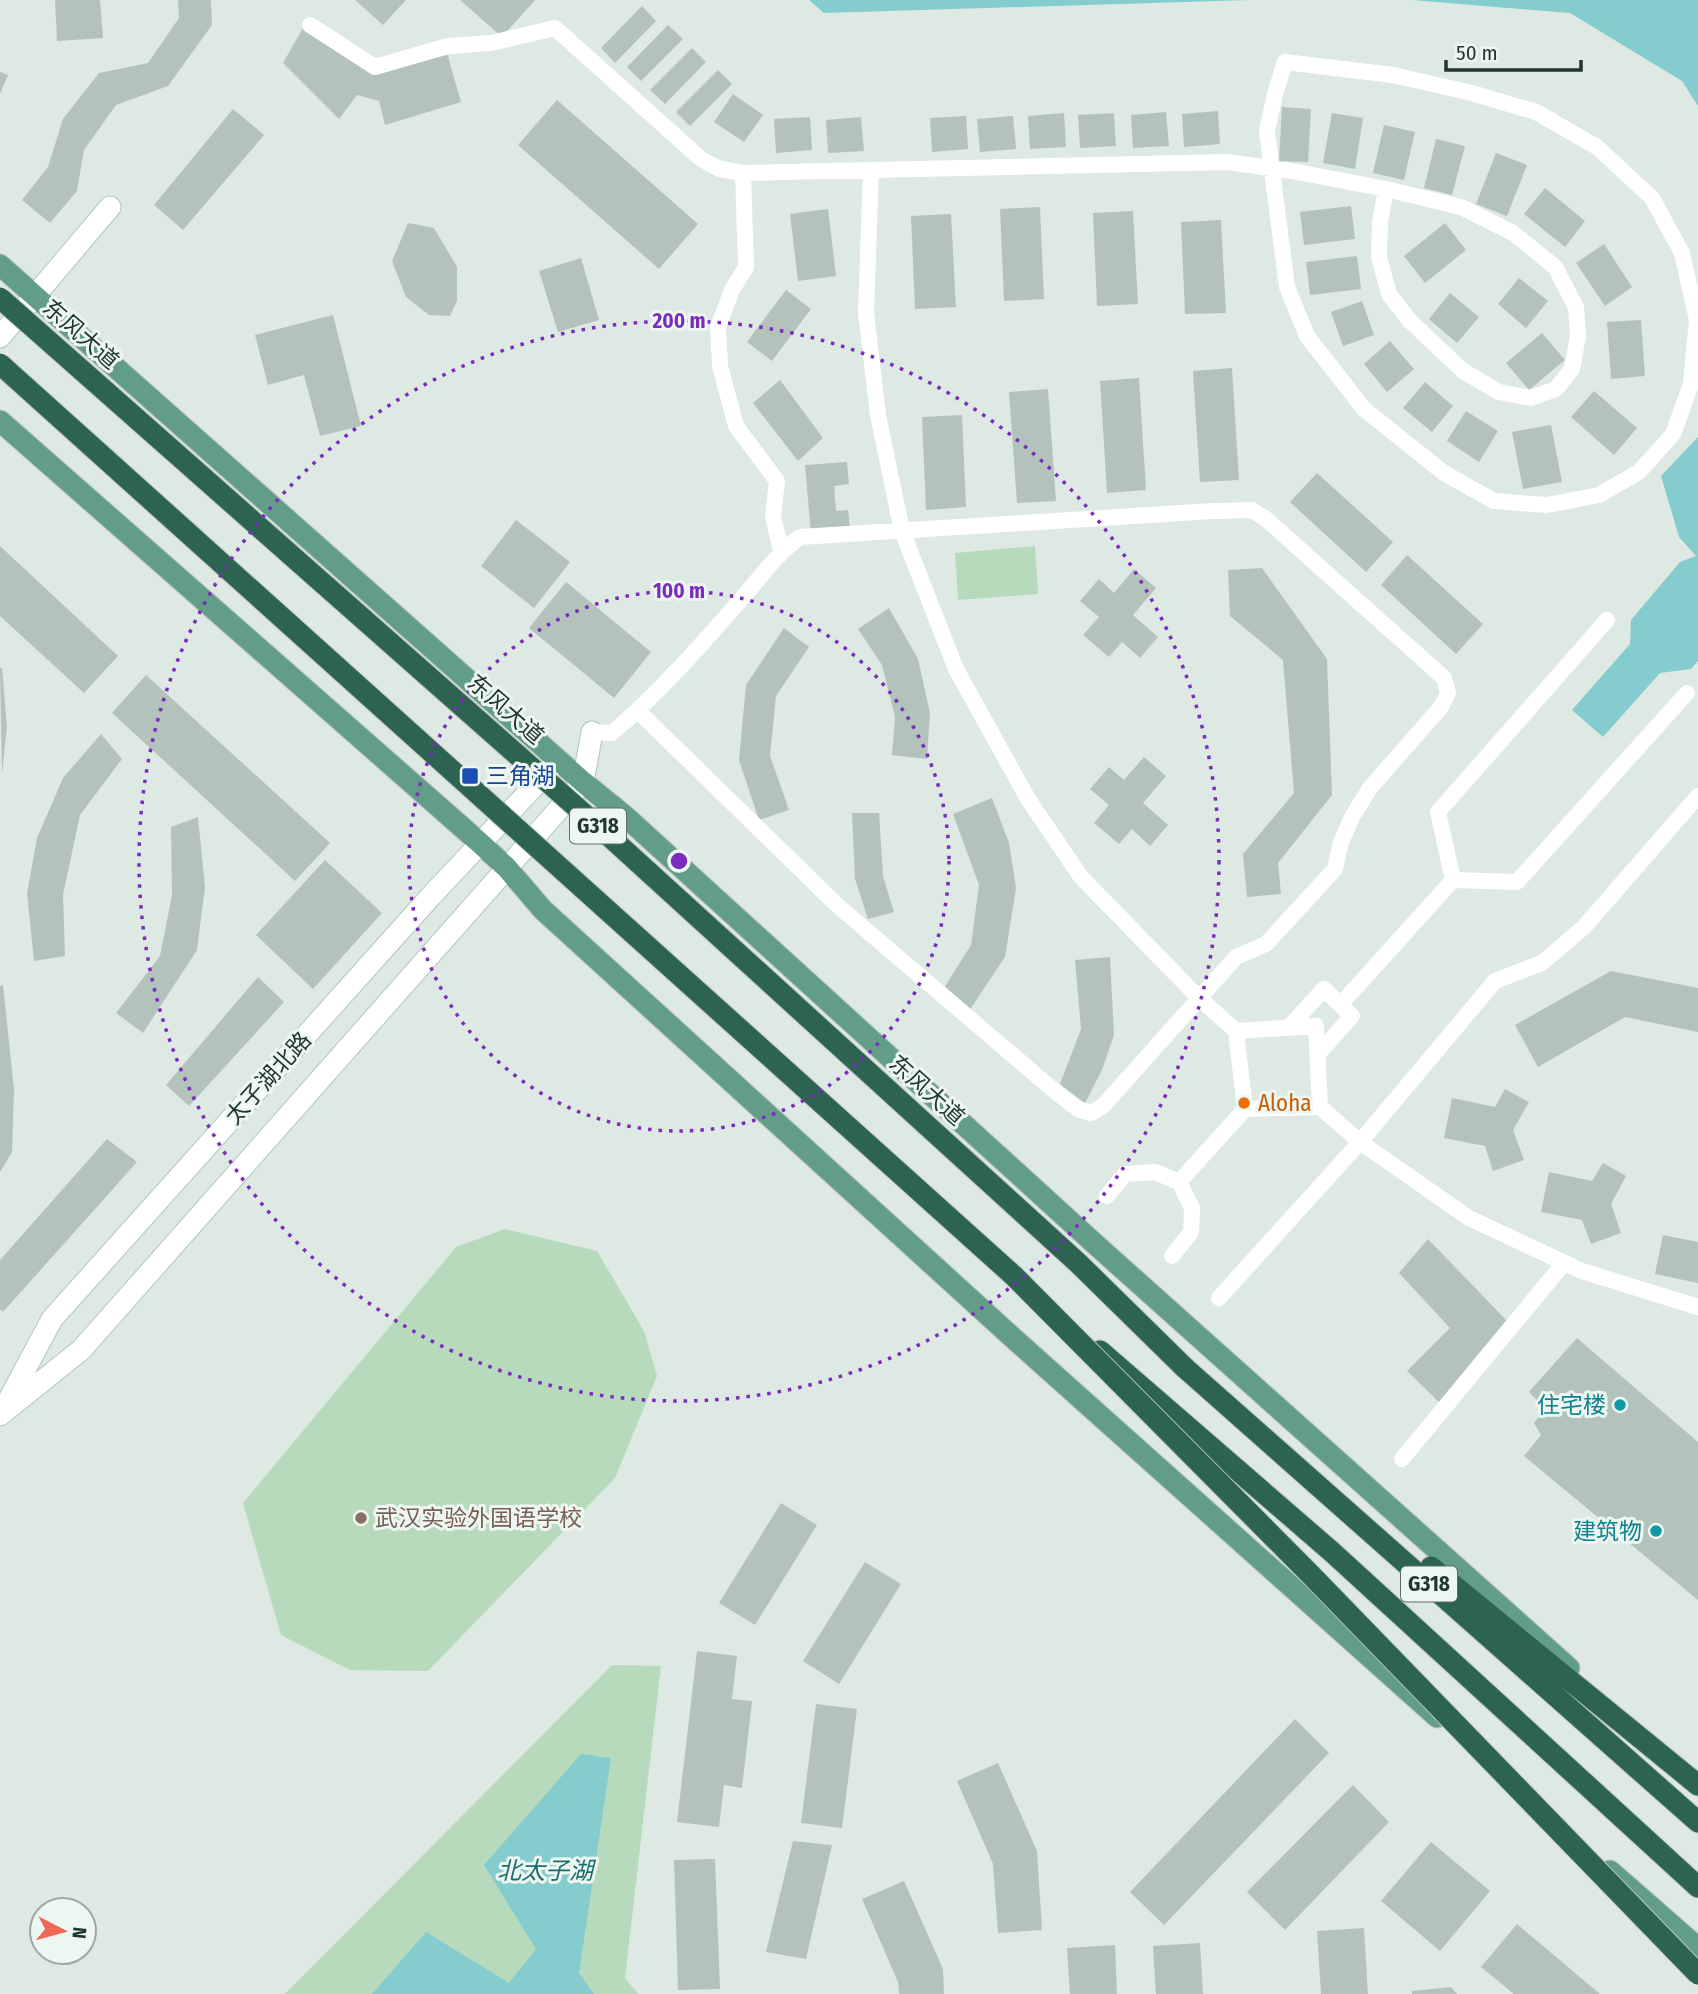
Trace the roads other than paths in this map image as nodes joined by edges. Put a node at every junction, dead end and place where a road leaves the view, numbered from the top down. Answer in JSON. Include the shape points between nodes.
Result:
{"nodes":[{"id":1,"x":310,"y":25,"type":"dead end"},
{"id":2,"x":1271,"y":168,"type":"junction"},
{"id":3,"x":871,"y":171,"type":"junction"},
{"id":4,"x":743,"y":173,"type":"junction"},
{"id":5,"x":1386,"y":189,"type":"junction"},
{"id":6,"x":110,"y":207,"type":"dead end"},
{"id":7,"x":0,"y":265,"type":"edge"},
{"id":8,"x":35,"y":296,"type":"junction"},
{"id":9,"x":0,"y":298,"type":"edge"},
{"id":10,"x":0,"y":337,"type":"edge"},
{"id":11,"x":0,"y":364,"type":"edge"},
{"id":12,"x":0,"y":421,"type":"edge"},
{"id":13,"x":902,"y":531,"type":"junction"},
{"id":14,"x":781,"y":551,"type":"junction"},
{"id":15,"x":1608,"y":620,"type":"dead end"},
{"id":16,"x":1687,"y":693,"type":"dead end"},
{"id":17,"x":638,"y":711,"type":"junction"},
{"id":18,"x":592,"y":732,"type":"joint"},
{"id":19,"x":559,"y":760,"type":"junction"},
{"id":20,"x":583,"y":782,"type":"junction"},
{"id":21,"x":1698,"y":796,"type":"edge"},
{"id":22,"x":480,"y":843,"type":"junction"},
{"id":23,"x":507,"y":868,"type":"junction"},
{"id":24,"x":1453,"y":880,"type":"junction"},
{"id":25,"x":1199,"y":998,"type":"junction"},
{"id":26,"x":1340,"y":1004,"type":"junction"},
{"id":27,"x":1289,"y":1027,"type":"junction"},
{"id":28,"x":1236,"y":1031,"type":"junction"},
{"id":29,"x":1318,"y":1054,"type":"junction"},
{"id":30,"x":1320,"y":1107,"type":"junction"},
{"id":31,"x":1245,"y":1108,"type":"junction"},
{"id":32,"x":1360,"y":1142,"type":"junction"},
{"id":33,"x":1179,"y":1182,"type":"junction"},
{"id":34,"x":1107,"y":1196,"type":"dead end"},
{"id":35,"x":1172,"y":1256,"type":"dead end"},
{"id":36,"x":1564,"y":1262,"type":"junction"},
{"id":37,"x":1014,"y":1276,"type":"junction"},
{"id":38,"x":1219,"y":1298,"type":"dead end"},
{"id":39,"x":1698,"y":1307,"type":"edge"},
{"id":40,"x":1185,"y":1368,"type":"junction"},
{"id":41,"x":0,"y":1414,"type":"edge"},
{"id":42,"x":1402,"y":1459,"type":"dead end"},
{"id":43,"x":1698,"y":1784,"type":"edge"},
{"id":44,"x":1698,"y":1822,"type":"edge"},
{"id":45,"x":1698,"y":1887,"type":"edge"},
{"id":46,"x":1698,"y":1948,"type":"edge"},
{"id":47,"x":1698,"y":1974,"type":"edge"}],
"edges":[{"from":1,"to":4,"type":"street","via":[[375,67],[447,46],[491,43],[555,28],[701,159]]},
{"from":2,"to":2,"type":"street","via":[[1287,287],[1307,336],[1364,409],[1444,473],[1494,501],[1547,505],[1599,495],[1639,472],[1673,434],[1691,384],[1697,320],[1682,253],[1652,198],[1597,147],[1536,112],[1472,93],[1393,75],[1284,62],[1268,131]]},
{"from":2,"to":3,"type":"street","via":[[1227,162]]},
{"from":2,"to":5,"type":"street"},
{"from":3,"to":4,"type":"street"},
{"from":3,"to":13,"type":"street","via":[[866,313],[878,415]]},
{"from":4,"to":14,"type":"street","via":[[746,267],[718,327],[720,366],[736,426],[777,481],[773,516]]},
{"from":5,"to":5,"type":"street","via":[[1461,207],[1513,233],[1555,267],[1576,307],[1578,336],[1572,369],[1556,388],[1531,398],[1499,392],[1463,371],[1409,320],[1390,294],[1379,257]]},
{"from":6,"to":8,"type":"main road"},
{"from":7,"to":8,"type":"main road"},
{"from":8,"to":10,"type":"main road"},
{"from":8,"to":19,"type":"main road"},
{"from":9,"to":40,"type":"highway","name":"东风大道","number":"G318","bridge":true,"via":[[609,836],[1078,1263]]},
{"from":11,"to":37,"type":"highway","number":"G318","bridge":true},
{"from":12,"to":22,"type":"main road"},
{"from":13,"to":14,"type":"street","via":[[800,537]]},
{"from":13,"to":25,"type":"street","via":[[956,669],[1028,799],[1081,877]]},
{"from":13,"to":25,"type":"street","via":[[1252,510],[1444,678],[1448,693],[1441,707],[1370,788],[1341,842],[1335,869],[1266,944],[1236,957]]},
{"from":14,"to":17,"type":"street"},
{"from":15,"to":24,"type":"street","via":[[1438,812]]},
{"from":16,"to":24,"type":"street","via":[[1517,882]]},
{"from":17,"to":18,"type":"street","via":[[612,733]]},
{"from":17,"to":25,"type":"street","via":[[838,906],[1078,1109],[1091,1114],[1103,1106]]},
{"from":18,"to":20,"type":"main road"},
{"from":19,"to":20,"type":"main road"},
{"from":19,"to":22,"type":"main road","name":"太子湖北路"},
{"from":20,"to":23,"type":"main road","name":"太子湖北路"},
{"from":20,"to":43,"type":"main road"},
{"from":21,"to":32,"type":"street","via":[[1584,927],[1542,963],[1495,981]]},
{"from":22,"to":23,"type":"main road"},
{"from":22,"to":41,"type":"main road","name":"太子湖北路","via":[[52,1319]]},
{"from":23,"to":41,"type":"main road","name":"太子湖北路","via":[[81,1350]]},
{"from":23,"to":46,"type":"main road","via":[[543,910],[1012,1337]]},
{"from":24,"to":26,"type":"street"},
{"from":25,"to":28,"type":"street"},
{"from":26,"to":27,"type":"street","via":[[1324,989]]},
{"from":26,"to":29,"type":"street","via":[[1352,1016]]},
{"from":27,"to":28,"type":"street"},
{"from":27,"to":29,"type":"street","via":[[1316,1026]]},
{"from":28,"to":31,"type":"street"},
{"from":29,"to":30,"type":"street"},
{"from":30,"to":31,"type":"street"},
{"from":30,"to":32,"type":"street"},
{"from":31,"to":33,"type":"street"},
{"from":32,"to":36,"type":"street","via":[[1469,1218]]},
{"from":32,"to":38,"type":"street"},
{"from":33,"to":34,"type":"street","via":[[1155,1172],[1125,1174]]},
{"from":33,"to":35,"type":"street","via":[[1192,1208],[1191,1232]]},
{"from":36,"to":39,"type":"street"},
{"from":36,"to":42,"type":"street"},
{"from":37,"to":45,"type":"highway","number":"G318","bridge":true,"via":[[1332,1552]]},
{"from":37,"to":47,"type":"highway","bridge":true},
{"from":40,"to":43,"type":"highway"},
{"from":40,"to":44,"type":"highway","number":"G318"}]}
